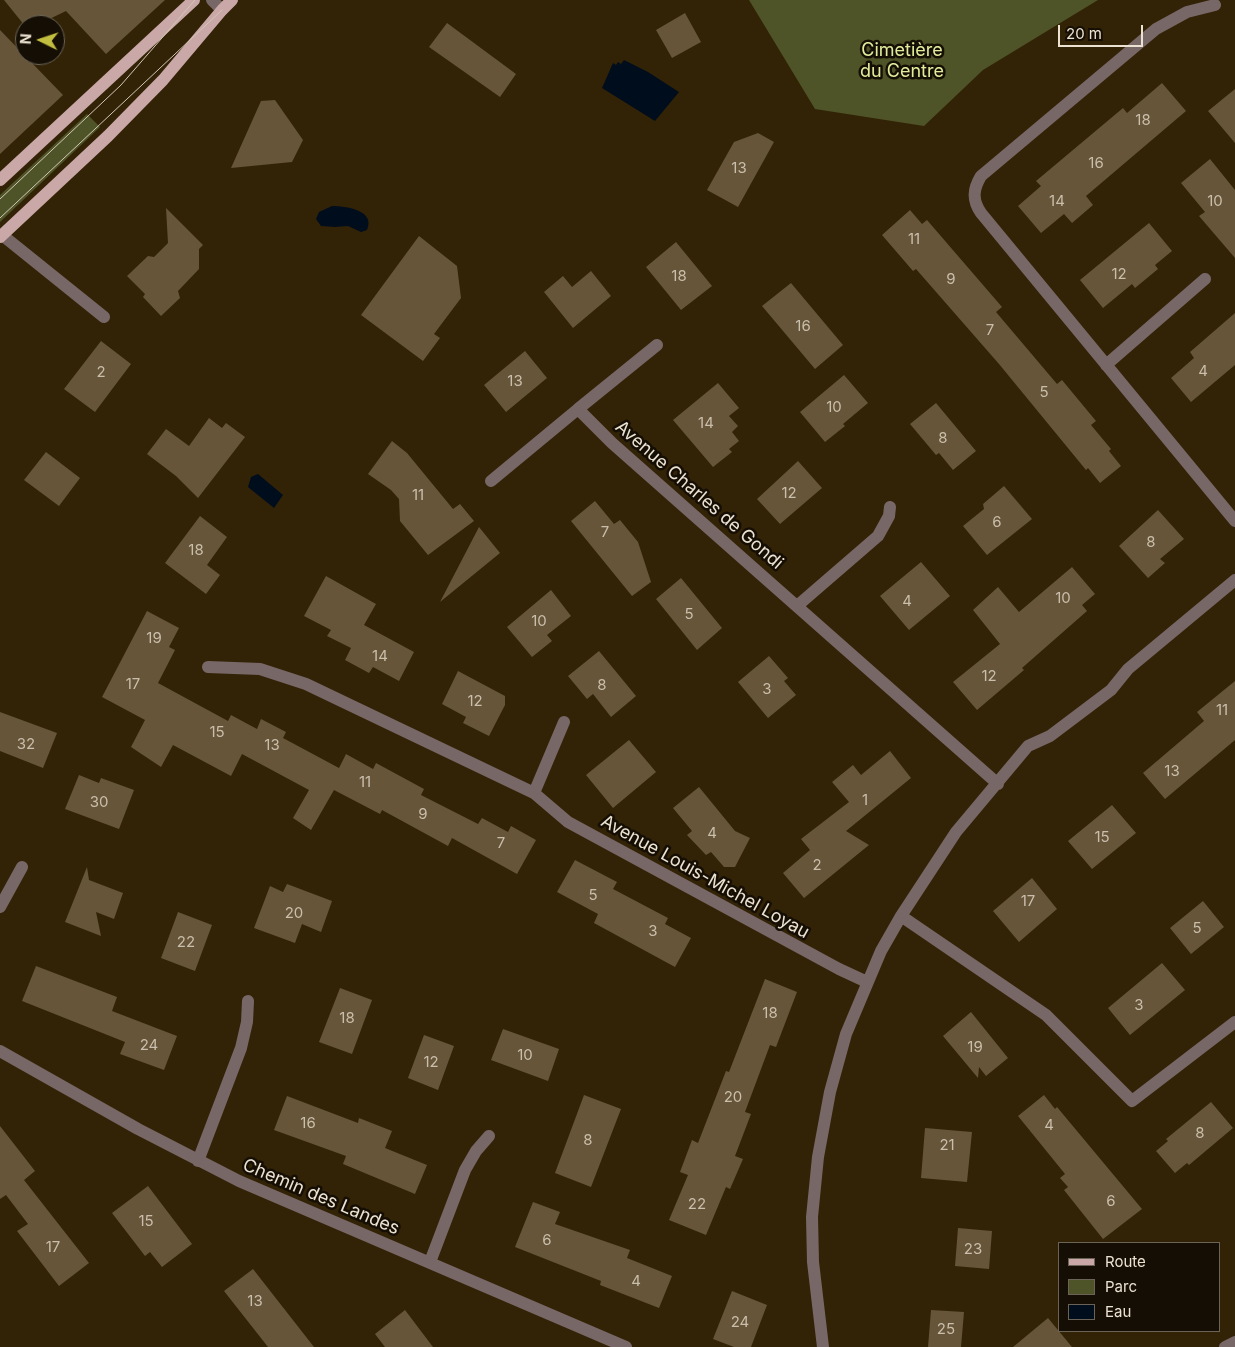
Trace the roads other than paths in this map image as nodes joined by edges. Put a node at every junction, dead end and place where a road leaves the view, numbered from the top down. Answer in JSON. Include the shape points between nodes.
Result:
{"nodes":[{"id":1,"x":194,"y":0,"type":"edge"},
{"id":2,"x":212,"y":0,"type":"edge"},
{"id":3,"x":232,"y":0,"type":"edge"},
{"id":4,"x":1215,"y":5,"type":"dead end"},
{"id":5,"x":222,"y":10,"type":"junction"},
{"id":6,"x":0,"y":180,"type":"edge"},
{"id":7,"x":1,"y":236,"type":"edge"},
{"id":8,"x":1205,"y":279,"type":"dead end"},
{"id":9,"x":104,"y":316,"type":"dead end"},
{"id":10,"x":657,"y":345,"type":"dead end"},
{"id":11,"x":1106,"y":365,"type":"junction"},
{"id":12,"x":578,"y":409,"type":"junction"},
{"id":13,"x":491,"y":482,"type":"dead end"},
{"id":14,"x":890,"y":508,"type":"dead end"},
{"id":15,"x":1235,"y":521,"type":"edge"},
{"id":16,"x":1235,"y":580,"type":"edge"},
{"id":17,"x":798,"y":606,"type":"junction"},
{"id":18,"x":208,"y":667,"type":"dead end"},
{"id":19,"x":564,"y":722,"type":"dead end"},
{"id":20,"x":998,"y":784,"type":"junction"},
{"id":21,"x":534,"y":793,"type":"junction"},
{"id":22,"x":22,"y":867,"type":"dead end"},
{"id":23,"x":0,"y":907,"type":"edge"},
{"id":24,"x":901,"y":916,"type":"junction"},
{"id":25,"x":867,"y":982,"type":"junction"},
{"id":26,"x":248,"y":1001,"type":"dead end"},
{"id":27,"x":1235,"y":1022,"type":"edge"},
{"id":28,"x":0,"y":1051,"type":"edge"},
{"id":29,"x":489,"y":1136,"type":"dead end"},
{"id":30,"x":198,"y":1161,"type":"junction"},
{"id":31,"x":430,"y":1262,"type":"junction"},
{"id":32,"x":1235,"y":1342,"type":"edge"},
{"id":33,"x":626,"y":1347,"type":"edge"},
{"id":34,"x":823,"y":1347,"type":"edge"},
{"id":35,"x":1224,"y":1347,"type":"edge"}],
"edges":[{"from":1,"to":6,"type":"main road"},
{"from":2,"to":5,"type":"street"},
{"from":3,"to":5,"type":"main road"},
{"from":4,"to":11,"type":"street","via":[[1187,12],[1156,29],[981,176],[974,191],[976,206],[981,213]]},
{"from":5,"to":7,"type":"main road","via":[[156,87]]},
{"from":7,"to":9,"type":"street"},
{"from":8,"to":11,"type":"street"},
{"from":10,"to":12,"type":"street"},
{"from":11,"to":15,"type":"street"},
{"from":12,"to":13,"type":"street"},
{"from":12,"to":17,"type":"street","name":"Avenue Charles de Gondi","via":[[612,444]]},
{"from":14,"to":17,"type":"street","via":[[878,536]]},
{"from":16,"to":20,"type":"street","via":[[1128,669],[1112,690],[1050,736],[1028,746]]},
{"from":17,"to":20,"type":"street","name":"Avenue Charles de Gondi"},
{"from":18,"to":21,"type":"street","name":"Avenue Louis-Michel Loyau","via":[[260,669],[306,684]]},
{"from":19,"to":21,"type":"street"},
{"from":20,"to":24,"type":"street","via":[[956,832]]},
{"from":21,"to":25,"type":"street","name":"Avenue Louis-Michel Loyau","via":[[568,822],[839,970]]},
{"from":22,"to":23,"type":"street"},
{"from":24,"to":25,"type":"street"},
{"from":24,"to":27,"type":"street","via":[[1046,1015],[1132,1101]]},
{"from":25,"to":34,"type":"street","via":[[834,1075],[818,1157],[812,1217],[813,1262]]},
{"from":26,"to":30,"type":"street","via":[[241,1048]]},
{"from":28,"to":30,"type":"street","name":"Chemin des Landes"},
{"from":29,"to":31,"type":"street","via":[[465,1170]]},
{"from":30,"to":31,"type":"street","name":"Chemin des Landes"},
{"from":31,"to":33,"type":"street","name":"Chemin des Landes"},
{"from":32,"to":35,"type":"street"}]}
